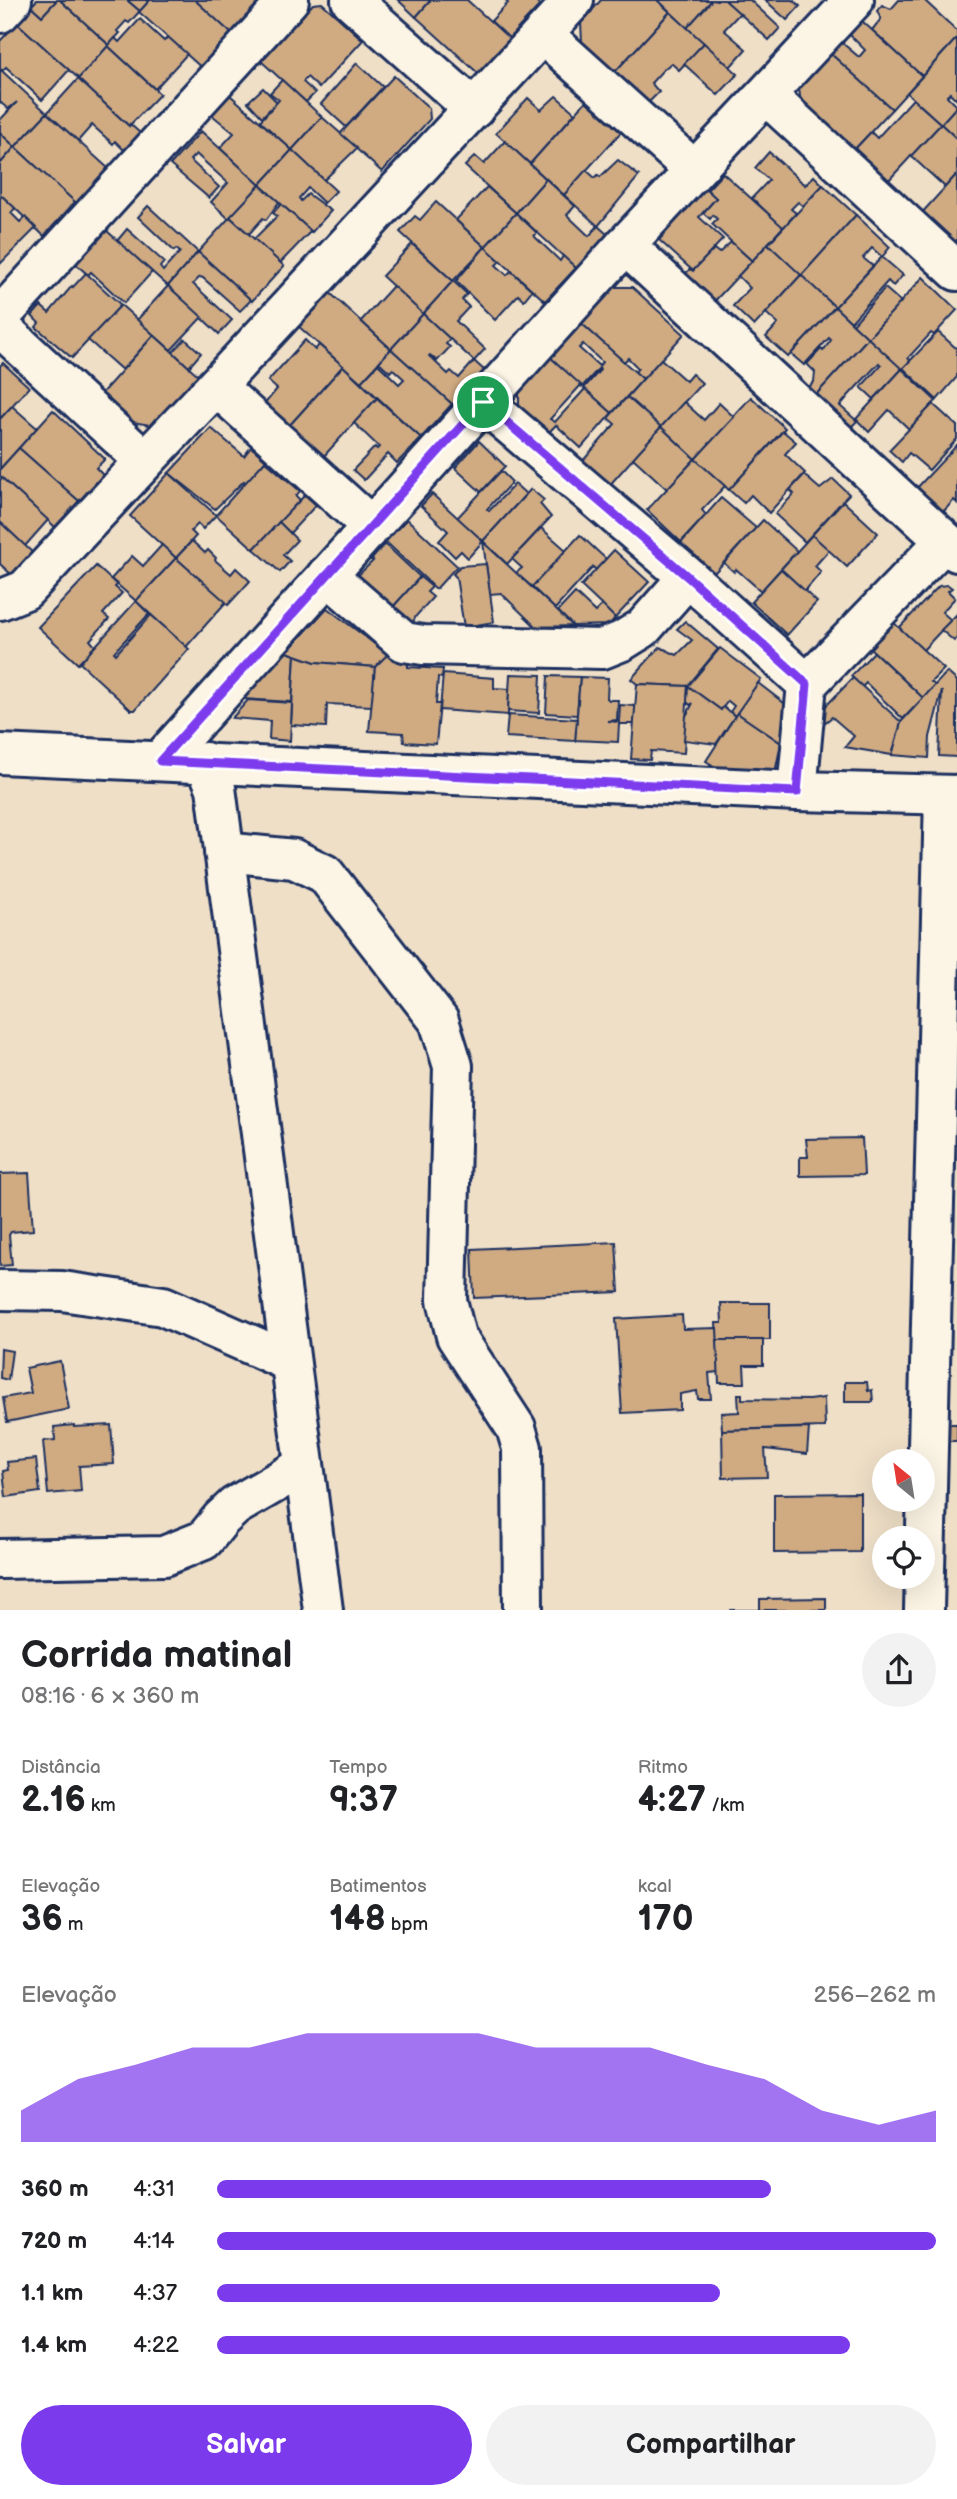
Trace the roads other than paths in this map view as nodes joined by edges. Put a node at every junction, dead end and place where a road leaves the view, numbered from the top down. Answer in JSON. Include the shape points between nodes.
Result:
{"nodes":[{"id":1,"x":12,"y":0,"type":"edge"},
{"id":2,"x":289,"y":0,"type":"edge"},
{"id":3,"x":351,"y":0,"type":"edge"},
{"id":4,"x":574,"y":0,"type":"edge"},
{"id":5,"x":854,"y":0,"type":"edge"},
{"id":6,"x":0,"y":13,"type":"edge"},
{"id":7,"x":543,"y":34,"type":"junction"},
{"id":8,"x":766,"y":95,"type":"junction"},
{"id":9,"x":474,"y":109,"type":"junction"},
{"id":10,"x":694,"y":170,"type":"junction"},
{"id":11,"x":625,"y":246,"type":"junction"},
{"id":12,"x":957,"y":271,"type":"edge"},
{"id":13,"x":0,"y":317,"type":"edge"},
{"id":14,"x":0,"y":327,"type":"edge"},
{"id":15,"x":216,"y":386,"type":"junction"},
{"id":16,"x":483,"y":402,"type":"junction"},
{"id":17,"x":145,"y":461,"type":"junction"},
{"id":18,"x":370,"y":525,"type":"junction"},
{"id":19,"x":951,"y":546,"type":"edge"},
{"id":20,"x":327,"y":575,"type":"junction"},
{"id":21,"x":688,"y":577,"type":"junction"},
{"id":22,"x":0,"y":600,"type":"edge"},
{"id":23,"x":807,"y":684,"type":"junction"},
{"id":24,"x":0,"y":754,"type":"edge"},
{"id":25,"x":160,"y":761,"type":"junction"},
{"id":26,"x":205,"y":762,"type":"junction"},
{"id":27,"x":797,"y":792,"type":"junction"},
{"id":28,"x":951,"y":795,"type":"edge"},
{"id":29,"x":223,"y":852,"type":"junction"},
{"id":30,"x":948,"y":968,"type":"edge"},
{"id":31,"x":0,"y":1290,"type":"edge"},
{"id":32,"x":290,"y":1362,"type":"junction"},
{"id":33,"x":304,"y":1466,"type":"junction"},
{"id":34,"x":0,"y":1559,"type":"edge"},
{"id":35,"x":323,"y":1610,"type":"edge"},
{"id":36,"x":523,"y":1610,"type":"edge"},
{"id":37,"x":924,"y":1610,"type":"edge"}],
"edges":[{"from":1,"to":6,"type":"street"},
{"from":2,"to":13,"type":"street"},
{"from":3,"to":9,"type":"street"},
{"from":4,"to":7,"type":"street"},
{"from":5,"to":8,"type":"street"},
{"from":7,"to":9,"type":"street"},
{"from":7,"to":10,"type":"street"},
{"from":8,"to":10,"type":"street"},
{"from":8,"to":12,"type":"street"},
{"from":9,"to":15,"type":"street"},
{"from":10,"to":11,"type":"street"},
{"from":11,"to":16,"type":"street"},
{"from":11,"to":19,"type":"street"},
{"from":14,"to":17,"type":"street"},
{"from":15,"to":17,"type":"street"},
{"from":15,"to":18,"type":"street"},
{"from":16,"to":18,"type":"street"},
{"from":16,"to":21,"type":"street"},
{"from":17,"to":22,"type":"street","via":[[25,590]]},
{"from":18,"to":20,"type":"street"},
{"from":19,"to":23,"type":"street"},
{"from":20,"to":21,"type":"street","via":[[404,642],[602,649],[643,628]]},
{"from":20,"to":25,"type":"street"},
{"from":21,"to":23,"type":"street"},
{"from":23,"to":27,"type":"street"},
{"from":24,"to":25,"type":"street"},
{"from":25,"to":26,"type":"street"},
{"from":26,"to":27,"type":"street"},
{"from":26,"to":29,"type":"street","via":[[216,788]]},
{"from":27,"to":28,"type":"street"},
{"from":28,"to":30,"type":"street"},
{"from":29,"to":32,"type":"street"},
{"from":29,"to":36,"type":"street","via":[[294,859],[325,874],[439,1021],[453,1066],[447,1300],[456,1336],[516,1428],[522,1448]]},
{"from":30,"to":37,"type":"street"},
{"from":31,"to":32,"type":"street","via":[[62,1291],[163,1306]]},
{"from":32,"to":33,"type":"street"},
{"from":33,"to":34,"type":"street","via":[[235,1506],[204,1540],[164,1556]]},
{"from":33,"to":35,"type":"street"}]}
